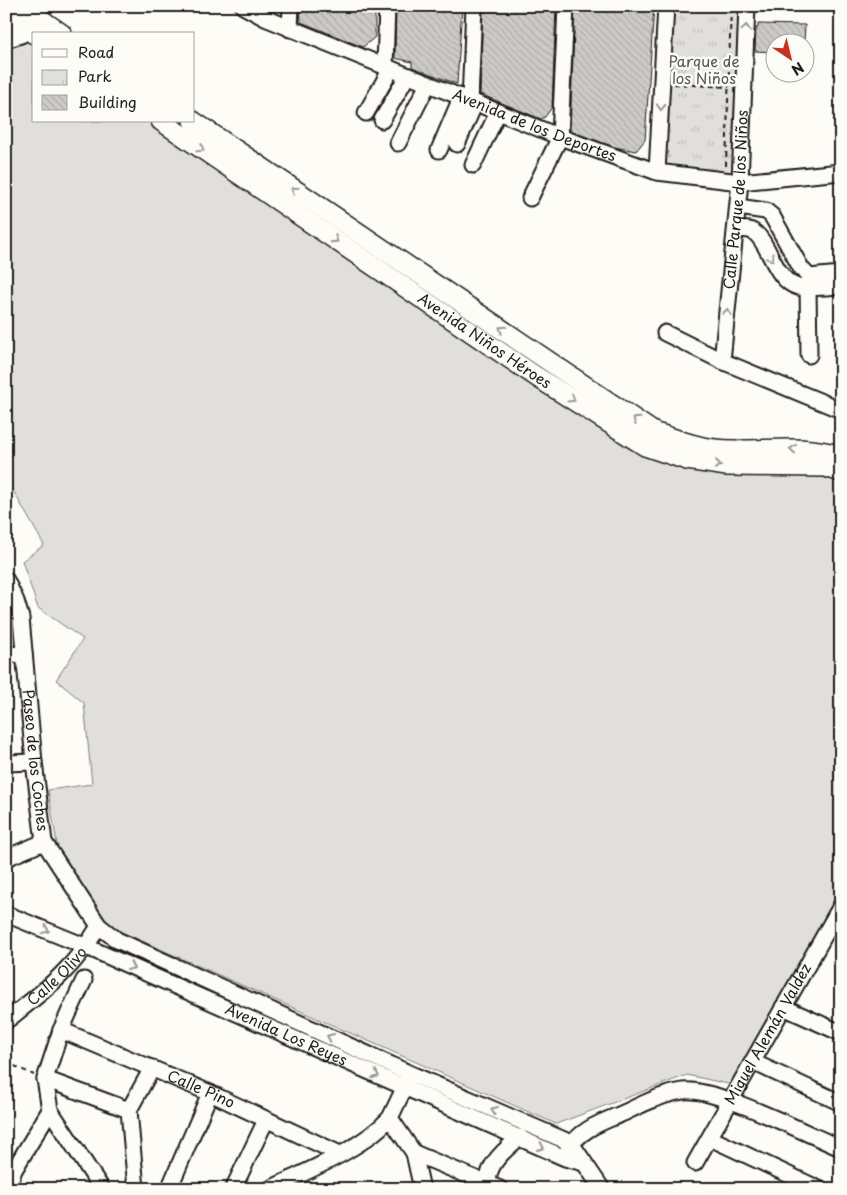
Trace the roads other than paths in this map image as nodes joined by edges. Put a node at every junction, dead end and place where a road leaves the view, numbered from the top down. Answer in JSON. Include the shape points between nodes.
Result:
{"nodes":[{"id":1,"x":242,"y":6,"type":"edge"},
{"id":2,"x":291,"y":6,"type":"edge"},
{"id":3,"x":387,"y":6,"type":"edge"},
{"id":4,"x":474,"y":6,"type":"edge"},
{"id":5,"x":566,"y":6,"type":"edge"},
{"id":6,"x":666,"y":6,"type":"edge"},
{"id":7,"x":746,"y":6,"type":"edge"},
{"id":8,"x":6,"y":15,"type":"edge"},
{"id":9,"x":30,"y":21,"type":"edge"},
{"id":10,"x":290,"y":29,"type":"junction"},
{"id":11,"x":57,"y":32,"type":"edge"},
{"id":12,"x":6,"y":40,"type":"edge"},
{"id":13,"x":388,"y":68,"type":"junction"},
{"id":14,"x":407,"y":76,"type":"junction"},
{"id":15,"x":428,"y":84,"type":"junction"},
{"id":16,"x":469,"y":101,"type":"junction"},
{"id":17,"x":498,"y":112,"type":"junction"},
{"id":18,"x":366,"y":113,"type":"dead end"},
{"id":19,"x":382,"y":120,"type":"dead end"},
{"id":20,"x":161,"y":122,"type":"edge"},
{"id":21,"x":194,"y":122,"type":"edge"},
{"id":22,"x":560,"y":137,"type":"junction"},
{"id":23,"x":398,"y":143,"type":"dead end"},
{"id":24,"x":457,"y":144,"type":"dead end"},
{"id":25,"x":439,"y":150,"type":"dead end"},
{"id":26,"x":473,"y":165,"type":"dead end"},
{"id":27,"x":658,"y":172,"type":"junction"},
{"id":28,"x":841,"y":172,"type":"edge"},
{"id":29,"x":733,"y":181,"type":"junction"},
{"id":30,"x":530,"y":198,"type":"dead end"},
{"id":31,"x":738,"y":207,"type":"junction"},
{"id":32,"x":736,"y":229,"type":"junction"},
{"id":33,"x":841,"y":274,"type":"edge"},
{"id":34,"x":841,"y":286,"type":"edge"},
{"id":35,"x":808,"y":287,"type":"junction"},
{"id":36,"x":665,"y":333,"type":"dead end"},
{"id":37,"x":809,"y":355,"type":"dead end"},
{"id":38,"x":548,"y":360,"type":"junction"},
{"id":39,"x":722,"y":361,"type":"junction"},
{"id":40,"x":537,"y":377,"type":"junction"},
{"id":41,"x":841,"y":410,"type":"edge"},
{"id":42,"x":841,"y":456,"type":"edge"},
{"id":43,"x":841,"y":472,"type":"edge"},
{"id":44,"x":6,"y":580,"type":"edge"},
{"id":45,"x":24,"y":654,"type":"junction"},
{"id":46,"x":6,"y":655,"type":"edge"},
{"id":47,"x":34,"y":762,"type":"junction"},
{"id":48,"x":6,"y":763,"type":"edge"},
{"id":49,"x":44,"y":842,"type":"junction"},
{"id":50,"x":6,"y":858,"type":"edge"},
{"id":51,"x":840,"y":909,"type":"edge"},
{"id":52,"x":7,"y":916,"type":"edge"},
{"id":53,"x":99,"y":926,"type":"junction"},
{"id":54,"x":87,"y":947,"type":"junction"},
{"id":55,"x":84,"y":980,"type":"dead end"},
{"id":56,"x":783,"y":1007,"type":"junction"},
{"id":57,"x":6,"y":1021,"type":"edge"},
{"id":58,"x":60,"y":1030,"type":"junction"},
{"id":59,"x":841,"y":1033,"type":"edge"},
{"id":60,"x":753,"y":1062,"type":"junction"},
{"id":61,"x":152,"y":1068,"type":"junction"},
{"id":62,"x":45,"y":1080,"type":"junction"},
{"id":63,"x":408,"y":1081,"type":"junction"},
{"id":64,"x":210,"y":1093,"type":"junction"},
{"id":65,"x":731,"y":1101,"type":"junction"},
{"id":66,"x":841,"y":1103,"type":"edge"},
{"id":67,"x":50,"y":1110,"type":"junction"},
{"id":68,"x":129,"y":1110,"type":"junction"},
{"id":69,"x":390,"y":1118,"type":"junction"},
{"id":70,"x":266,"y":1120,"type":"junction"},
{"id":71,"x":520,"y":1137,"type":"junction"},
{"id":72,"x":710,"y":1138,"type":"junction"},
{"id":73,"x":571,"y":1142,"type":"junction"},
{"id":74,"x":841,"y":1148,"type":"edge"},
{"id":75,"x":414,"y":1153,"type":"junction"},
{"id":76,"x":340,"y":1154,"type":"junction"},
{"id":77,"x":565,"y":1158,"type":"junction"},
{"id":78,"x":695,"y":1162,"type":"dead end"},
{"id":79,"x":584,"y":1163,"type":"junction"},
{"id":80,"x":10,"y":1166,"type":"edge"},
{"id":81,"x":493,"y":1187,"type":"edge"},
{"id":82,"x":8,"y":1189,"type":"edge"},
{"id":83,"x":102,"y":1189,"type":"edge"},
{"id":84,"x":136,"y":1189,"type":"edge"},
{"id":85,"x":168,"y":1189,"type":"edge"},
{"id":86,"x":233,"y":1189,"type":"edge"},
{"id":87,"x":270,"y":1189,"type":"edge"},
{"id":88,"x":422,"y":1189,"type":"edge"},
{"id":89,"x":602,"y":1189,"type":"edge"},
{"id":90,"x":819,"y":1189,"type":"edge"}],
"edges":[{"from":1,"to":10,"type":"street","name":"Avenida de los Deportes"},
{"from":2,"to":10,"type":"street"},
{"from":3,"to":13,"type":"street"},
{"from":4,"to":16,"type":"street"},
{"from":5,"to":22,"type":"street"},
{"from":6,"to":27,"type":"street","one_way":true},
{"from":29,"to":7,"type":"street","name":"Calle Parque de los Niños","one_way":true,"via":[[736,88]]},
{"from":8,"to":9,"type":"main road"},
{"from":9,"to":11,"type":"main road"},
{"from":9,"to":12,"type":"street","via":[[21,35]]},
{"from":10,"to":13,"type":"street","name":"Avenida de los Deportes"},
{"from":13,"to":14,"type":"street","name":"Avenida de los Deportes"},
{"from":13,"to":18,"type":"street"},
{"from":14,"to":15,"type":"street","name":"Avenida de los Deportes"},
{"from":14,"to":19,"type":"street"},
{"from":15,"to":16,"type":"street","name":"Avenida de los Deportes"},
{"from":15,"to":23,"type":"street"},
{"from":16,"to":17,"type":"street","name":"Avenida de los Deportes"},
{"from":16,"to":24,"type":"street"},
{"from":16,"to":25,"type":"street"},
{"from":17,"to":22,"type":"street","name":"Avenida de los Deportes"},
{"from":17,"to":26,"type":"street"},
{"from":20,"to":40,"type":"main road","name":"Avenida Niños Héroes","one_way":true},
{"from":38,"to":21,"type":"main road","name":"Avenida Niños Héroes","one_way":true},
{"from":22,"to":27,"type":"street","name":"Avenida de los Deportes"},
{"from":22,"to":30,"type":"street"},
{"from":27,"to":29,"type":"street","name":"Avenida de los Deportes"},
{"from":28,"to":29,"type":"street","name":"Avenida de los Deportes"},
{"from":29,"to":31,"type":"street","name":"Calle Parque de los Niños"},
{"from":31,"to":32,"type":"street","name":"Calle Parque de los Niños"},
{"from":31,"to":33,"type":"street","via":[[772,216],[801,268],[810,276]]},
{"from":32,"to":35,"type":"street","one_way":true,"via":[[752,231],[779,272],[790,283]]},
{"from":39,"to":32,"type":"street","name":"Calle Parque de los Niños","one_way":true},
{"from":34,"to":35,"type":"street"},
{"from":35,"to":37,"type":"street"},
{"from":36,"to":39,"type":"street"},
{"from":38,"to":40,"type":"street"},
{"from":42,"to":38,"type":"main road","name":"Avenida Niños Héroes","one_way":true,"via":[[829,452],[776,448],[704,447],[655,433]]},
{"from":39,"to":41,"type":"street"},
{"from":40,"to":43,"type":"main road","name":"Avenida Niños Héroes","one_way":true,"via":[[645,446],[687,460],[727,466],[826,467]]},
{"from":44,"to":45,"type":"street","name":"Paseo de los Coches","via":[[21,618]]},
{"from":45,"to":46,"type":"street"},
{"from":45,"to":47,"type":"street","name":"Paseo de los Coches"},
{"from":47,"to":48,"type":"street"},
{"from":47,"to":49,"type":"street","name":"Paseo de los Coches"},
{"from":49,"to":50,"type":"street"},
{"from":49,"to":53,"type":"street","name":"Paseo de los Coches"},
{"from":51,"to":56,"type":"street","name":"Miguel Alemán Valdéz"},
{"from":52,"to":54,"type":"street","name":"Avenida Los Reyes","one_way":true},
{"from":53,"to":54,"type":"street","name":"Calle Olivo"},
{"from":63,"to":53,"type":"street","name":"Avenida Los Reyes","one_way":true,"via":[[117,940]]},
{"from":54,"to":57,"type":"street","name":"Calle Olivo","via":[[61,977]]},
{"from":54,"to":63,"type":"street","name":"Avenida Los Reyes","one_way":true},
{"from":55,"to":58,"type":"street"},
{"from":56,"to":59,"type":"street"},
{"from":56,"to":60,"type":"street","name":"Miguel Alemán Valdéz"},
{"from":58,"to":61,"type":"street","name":"Calle Pino"},
{"from":58,"to":62,"type":"street"},
{"from":60,"to":65,"type":"street","name":"Miguel Alemán Valdéz"},
{"from":60,"to":66,"type":"street"},
{"from":61,"to":64,"type":"street","name":"Calle Pino"},
{"from":61,"to":68,"type":"street"},
{"from":62,"to":67,"type":"street"},
{"from":62,"to":68,"type":"street"},
{"from":63,"to":69,"type":"street"},
{"from":63,"to":71,"type":"street","name":"Avenida Los Reyes"},
{"from":73,"to":63,"type":"street","name":"Avenida Los Reyes","one_way":true},
{"from":64,"to":70,"type":"street","name":"Calle Pino"},
{"from":64,"to":85,"type":"street"},
{"from":65,"to":72,"type":"street","name":"Miguel Alemán Valdéz"},
{"from":65,"to":73,"type":"street","via":[[704,1092],[669,1094],[605,1121]]},
{"from":65,"to":74,"type":"street"},
{"from":67,"to":80,"type":"street"},
{"from":67,"to":83,"type":"street"},
{"from":68,"to":84,"type":"street"},
{"from":69,"to":75,"type":"street"},
{"from":69,"to":76,"type":"street","via":[[381,1128]]},
{"from":70,"to":76,"type":"street","name":"Calle Pino"},
{"from":70,"to":86,"type":"street"},
{"from":71,"to":77,"type":"street","name":"Avenida Los Reyes","one_way":true},
{"from":71,"to":81,"type":"street","via":[[495,1160]]},
{"from":72,"to":78,"type":"street","name":"Miguel Alemán Valdéz"},
{"from":72,"to":90,"type":"street"},
{"from":73,"to":77,"type":"street"},
{"from":73,"to":79,"type":"street"},
{"from":75,"to":81,"type":"street"},
{"from":75,"to":88,"type":"street"},
{"from":76,"to":87,"type":"street"},
{"from":77,"to":79,"type":"street","name":"Avenida Los Reyes"},
{"from":79,"to":89,"type":"street"},
{"from":80,"to":82,"type":"street"}]}
